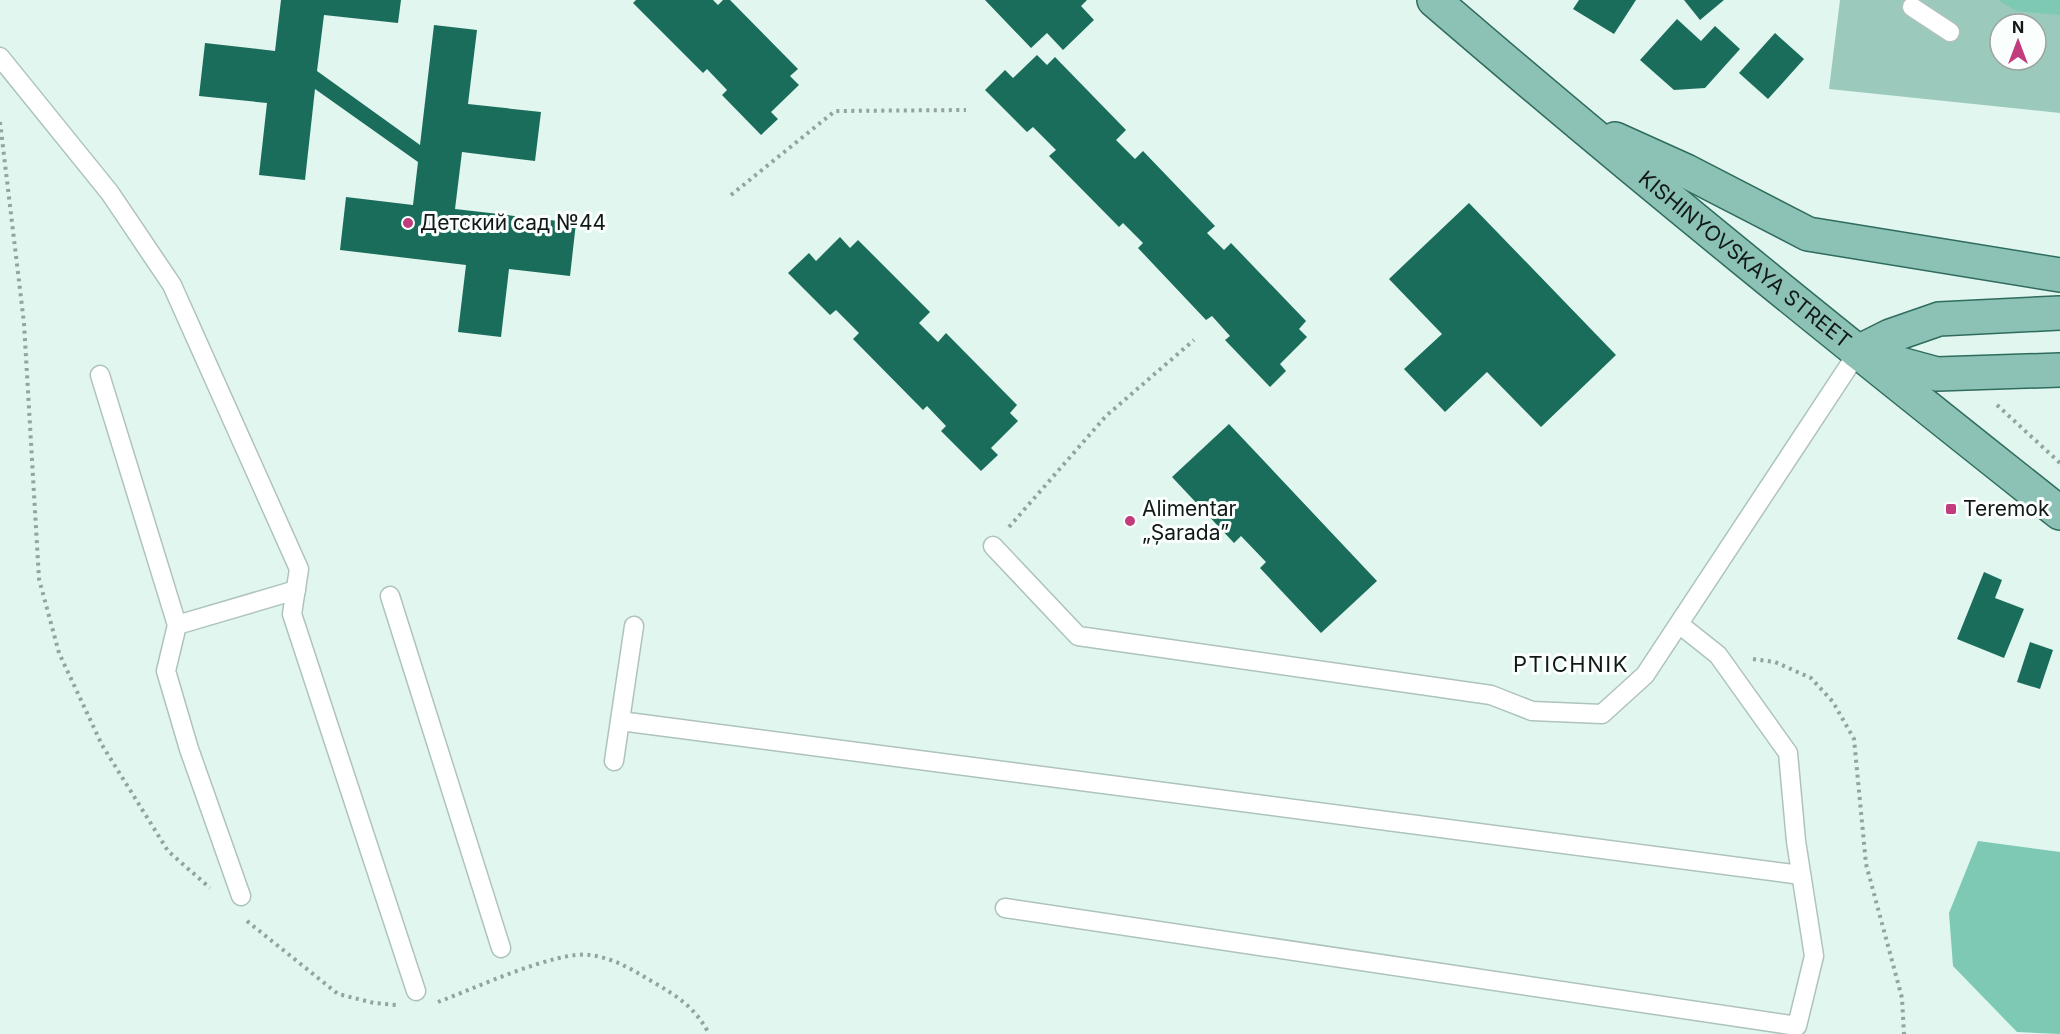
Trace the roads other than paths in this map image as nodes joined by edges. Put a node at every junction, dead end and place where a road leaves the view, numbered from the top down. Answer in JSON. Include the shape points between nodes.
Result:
{"nodes":[{"id":1,"x":1434,"y":0,"type":"edge"},
{"id":2,"x":1912,"y":8,"type":"dead end"},
{"id":3,"x":1950,"y":32,"type":"dead end"},
{"id":4,"x":0,"y":57,"type":"edge"},
{"id":5,"x":1575,"y":121,"type":"junction"},
{"id":6,"x":2060,"y":275,"type":"edge"},
{"id":7,"x":2060,"y":313,"type":"edge"},
{"id":8,"x":1858,"y":352,"type":"junction"},
{"id":9,"x":2060,"y":370,"type":"edge"},
{"id":10,"x":100,"y":375,"type":"dead end"},
{"id":11,"x":2060,"y":513,"type":"edge"},
{"id":12,"x":993,"y":546,"type":"road end"},
{"id":13,"x":296,"y":590,"type":"junction"},
{"id":14,"x":390,"y":597,"type":"dead end"},
{"id":15,"x":1679,"y":624,"type":"junction"},
{"id":16,"x":177,"y":625,"type":"junction"},
{"id":17,"x":634,"y":626,"type":"dead end"},
{"id":18,"x":620,"y":721,"type":"junction"},
{"id":19,"x":614,"y":761,"type":"dead end"},
{"id":20,"x":1802,"y":875,"type":"junction"},
{"id":21,"x":241,"y":896,"type":"dead end"},
{"id":22,"x":1005,"y":908,"type":"dead end"},
{"id":23,"x":501,"y":948,"type":"dead end"},
{"id":24,"x":416,"y":991,"type":"dead end"}],
"edges":[{"from":1,"to":5,"type":"main road","name":"KISHINYOVSKAYA STREET"},
{"from":2,"to":3,"type":"lane"},
{"from":4,"to":13,"type":"lane","via":[[110,193],[172,285],[300,569]]},
{"from":5,"to":6,"type":"main road","via":[[1686,171],[1808,234]]},
{"from":5,"to":8,"type":"main road","name":"KISHINYOVSKAYA STREET"},
{"from":7,"to":8,"type":"main road","via":[[1939,319]]},
{"from":8,"to":9,"type":"main road","via":[[1936,374]]},
{"from":8,"to":11,"type":"main road","name":"KISHINYOVSKAYA STREET"},
{"from":8,"to":15,"type":"lane"},
{"from":10,"to":16,"type":"lane"},
{"from":12,"to":15,"type":"lane","via":[[1078,636],[1491,695],[1532,711],[1602,714],[1645,675]]},
{"from":13,"to":16,"type":"lane"},
{"from":13,"to":24,"type":"lane","via":[[292,614]]},
{"from":14,"to":23,"type":"lane"},
{"from":15,"to":20,"type":"lane","via":[[1718,655],[1788,753]]},
{"from":16,"to":21,"type":"lane","via":[[165,671]]},
{"from":17,"to":18,"type":"lane"},
{"from":18,"to":19,"type":"lane"},
{"from":18,"to":20,"type":"lane"},
{"from":20,"to":22,"type":"lane","via":[[1814,956],[1797,1026]]}]}
